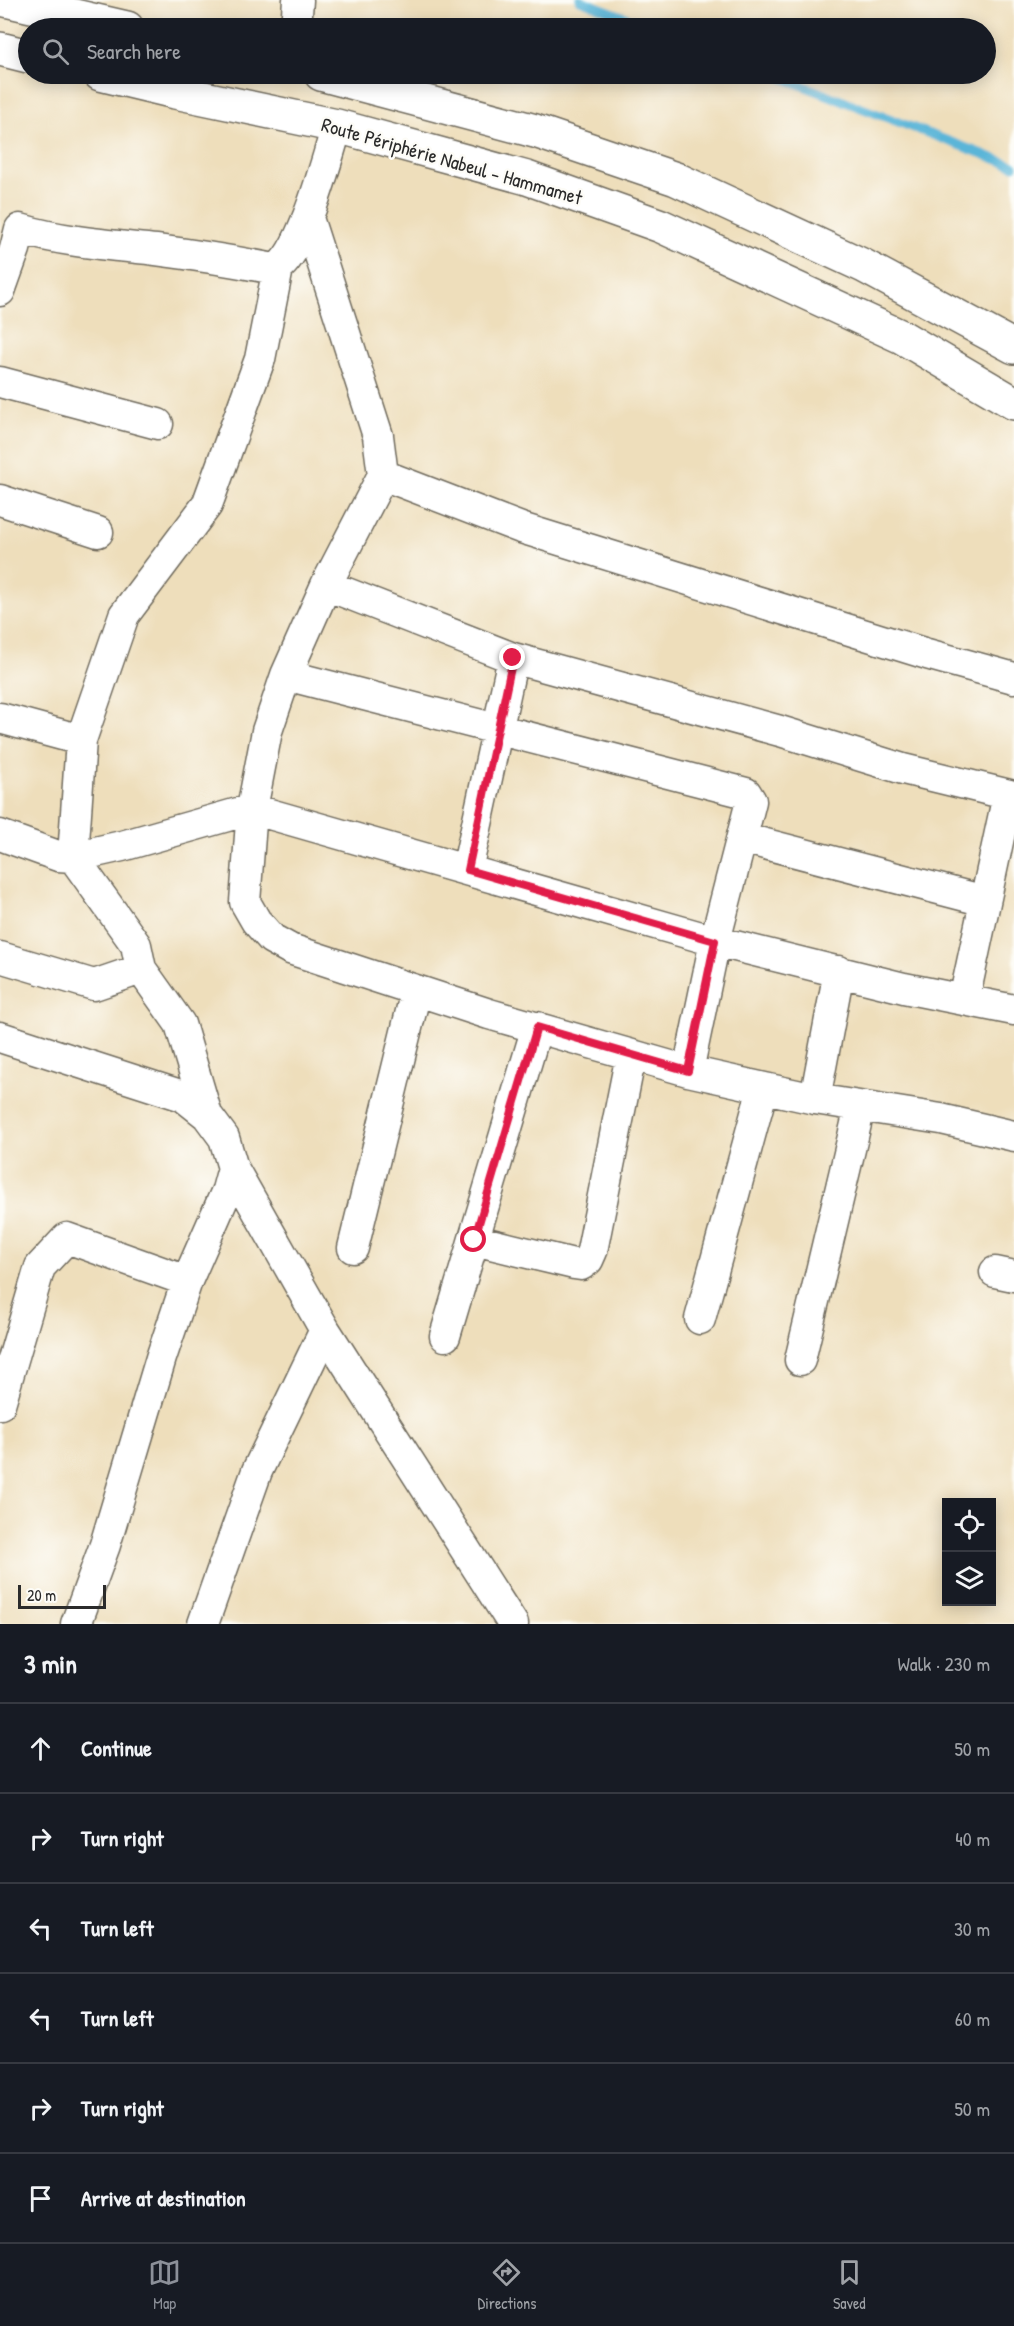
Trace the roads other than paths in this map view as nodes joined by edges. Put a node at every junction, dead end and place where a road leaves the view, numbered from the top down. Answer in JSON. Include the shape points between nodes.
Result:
{"nodes":[{"id":1,"x":5,"y":0,"type":"edge"},
{"id":2,"x":298,"y":0,"type":"edge"},
{"id":3,"x":83,"y":18,"type":"edge"},
{"id":4,"x":297,"y":18,"type":"edge"},
{"id":5,"x":0,"y":49,"type":"edge"},
{"id":6,"x":18,"y":54,"type":"edge"},
{"id":7,"x":142,"y":84,"type":"edge"},
{"id":8,"x":359,"y":84,"type":"edge"},
{"id":9,"x":337,"y":126,"type":"junction"},
{"id":10,"x":309,"y":218,"type":"junction"},
{"id":11,"x":10,"y":225,"type":"edge"},
{"id":12,"x":276,"y":268,"type":"junction"},
{"id":13,"x":0,"y":291,"type":"edge"},
{"id":14,"x":1014,"y":347,"type":"edge"},
{"id":15,"x":0,"y":382,"type":"edge"},
{"id":16,"x":1014,"y":403,"type":"edge"},
{"id":17,"x":158,"y":424,"type":"dead end"},
{"id":18,"x":383,"y":475,"type":"junction"},
{"id":19,"x":0,"y":500,"type":"edge"},
{"id":20,"x":98,"y":532,"type":"dead end"},
{"id":21,"x":326,"y":585,"type":"junction"},
{"id":22,"x":513,"y":658,"type":"junction"},
{"id":23,"x":286,"y":675,"type":"junction"},
{"id":24,"x":1014,"y":678,"type":"edge"},
{"id":25,"x":0,"y":717,"type":"edge"},
{"id":26,"x":498,"y":729,"type":"junction"},
{"id":27,"x":81,"y":740,"type":"junction"},
{"id":28,"x":1011,"y":796,"type":"edge"},
{"id":29,"x":252,"y":809,"type":"junction"},
{"id":30,"x":0,"y":835,"type":"edge"},
{"id":31,"x":742,"y":838,"type":"junction"},
{"id":32,"x":73,"y":856,"type":"junction"},
{"id":33,"x":468,"y":870,"type":"junction"},
{"id":34,"x":985,"y":901,"type":"junction"},
{"id":35,"x":715,"y":941,"type":"junction"},
{"id":36,"x":0,"y":957,"type":"edge"},
{"id":37,"x":141,"y":969,"type":"junction"},
{"id":38,"x":839,"y":971,"type":"junction"},
{"id":39,"x":416,"y":991,"type":"junction"},
{"id":40,"x":964,"y":1000,"type":"junction"},
{"id":41,"x":1014,"y":1010,"type":"edge"},
{"id":42,"x":537,"y":1027,"type":"junction"},
{"id":43,"x":0,"y":1037,"type":"edge"},
{"id":44,"x":631,"y":1055,"type":"junction"},
{"id":45,"x":688,"y":1071,"type":"junction"},
{"id":46,"x":763,"y":1088,"type":"junction"},
{"id":47,"x":815,"y":1099,"type":"junction"},
{"id":48,"x":860,"y":1107,"type":"junction"},
{"id":49,"x":207,"y":1115,"type":"junction"},
{"id":50,"x":1014,"y":1136,"type":"edge"},
{"id":51,"x":233,"y":1168,"type":"junction"},
{"id":52,"x":474,"y":1240,"type":"junction"},
{"id":53,"x":353,"y":1248,"type":"dead end"},
{"id":54,"x":187,"y":1281,"type":"junction"},
{"id":55,"x":700,"y":1319,"type":"dead end"},
{"id":56,"x":325,"y":1330,"type":"junction"},
{"id":57,"x":445,"y":1336,"type":"dead end"},
{"id":58,"x":800,"y":1360,"type":"dead end"},
{"id":59,"x":0,"y":1404,"type":"edge"},
{"id":60,"x":76,"y":1624,"type":"edge"},
{"id":61,"x":203,"y":1624,"type":"edge"},
{"id":62,"x":513,"y":1624,"type":"edge"}],
"edges":[{"from":1,"to":3,"type":"highway"},
{"from":2,"to":4,"type":"street"},
{"from":5,"to":6,"type":"highway"},
{"from":7,"to":9,"type":"highway","name":"Route Périphérie Nabeul - Hammamet"},
{"from":8,"to":14,"type":"highway","via":[[535,131],[676,179],[864,266]]},
{"from":9,"to":10,"type":"street"},
{"from":9,"to":16,"type":"highway","name":"Route Périphérie Nabeul - Hammamet","via":[[527,178],[661,226],[902,337]]},
{"from":10,"to":12,"type":"street","via":[[285,262]]},
{"from":10,"to":18,"type":"street","via":[[378,436]]},
{"from":11,"to":12,"type":"street","via":[[82,243]]},
{"from":11,"to":13,"type":"street","via":[[15,249]]},
{"from":12,"to":27,"type":"street","via":[[260,359],[207,505],[124,615]]},
{"from":15,"to":17,"type":"street"},
{"from":18,"to":21,"type":"street"},
{"from":18,"to":24,"type":"street","via":[[521,528]]},
{"from":19,"to":20,"type":"street"},
{"from":21,"to":22,"type":"street"},
{"from":21,"to":23,"type":"street"},
{"from":22,"to":26,"type":"street"},
{"from":22,"to":28,"type":"street"},
{"from":23,"to":26,"type":"street"},
{"from":23,"to":29,"type":"street","via":[[267,731]]},
{"from":25,"to":27,"type":"street"},
{"from":26,"to":31,"type":"street","via":[[746,793],[751,801]]},
{"from":26,"to":33,"type":"street"},
{"from":27,"to":32,"type":"street"},
{"from":28,"to":34,"type":"street"},
{"from":29,"to":32,"type":"street"},
{"from":29,"to":33,"type":"street"},
{"from":29,"to":39,"type":"street","via":[[245,902],[272,939],[290,949]]},
{"from":30,"to":32,"type":"street","via":[[58,856]]},
{"from":31,"to":34,"type":"street"},
{"from":31,"to":35,"type":"street"},
{"from":32,"to":37,"type":"street","via":[[136,945]]},
{"from":33,"to":35,"type":"street"},
{"from":34,"to":40,"type":"street"},
{"from":35,"to":38,"type":"street"},
{"from":35,"to":45,"type":"street"},
{"from":36,"to":37,"type":"street","via":[[94,985]]},
{"from":37,"to":49,"type":"street","via":[[180,1024]]},
{"from":38,"to":40,"type":"street"},
{"from":38,"to":47,"type":"street"},
{"from":39,"to":42,"type":"street"},
{"from":39,"to":53,"type":"street"},
{"from":40,"to":41,"type":"street"},
{"from":42,"to":44,"type":"street"},
{"from":42,"to":52,"type":"street"},
{"from":43,"to":49,"type":"street","via":[[183,1096]]},
{"from":44,"to":45,"type":"street"},
{"from":44,"to":52,"type":"street","via":[[588,1260],[574,1264]]},
{"from":45,"to":46,"type":"street"},
{"from":46,"to":47,"type":"street"},
{"from":46,"to":55,"type":"street"},
{"from":47,"to":48,"type":"street"},
{"from":48,"to":50,"type":"street","via":[[941,1119]]},
{"from":48,"to":58,"type":"street"},
{"from":49,"to":51,"type":"street","via":[[224,1138]]},
{"from":51,"to":54,"type":"street"},
{"from":51,"to":56,"type":"street"},
{"from":52,"to":57,"type":"street"},
{"from":54,"to":59,"type":"street","via":[[67,1238],[40,1267]]},
{"from":54,"to":60,"type":"street","via":[[105,1545]]},
{"from":56,"to":61,"type":"street","via":[[257,1471]]},
{"from":56,"to":62,"type":"street"}]}
